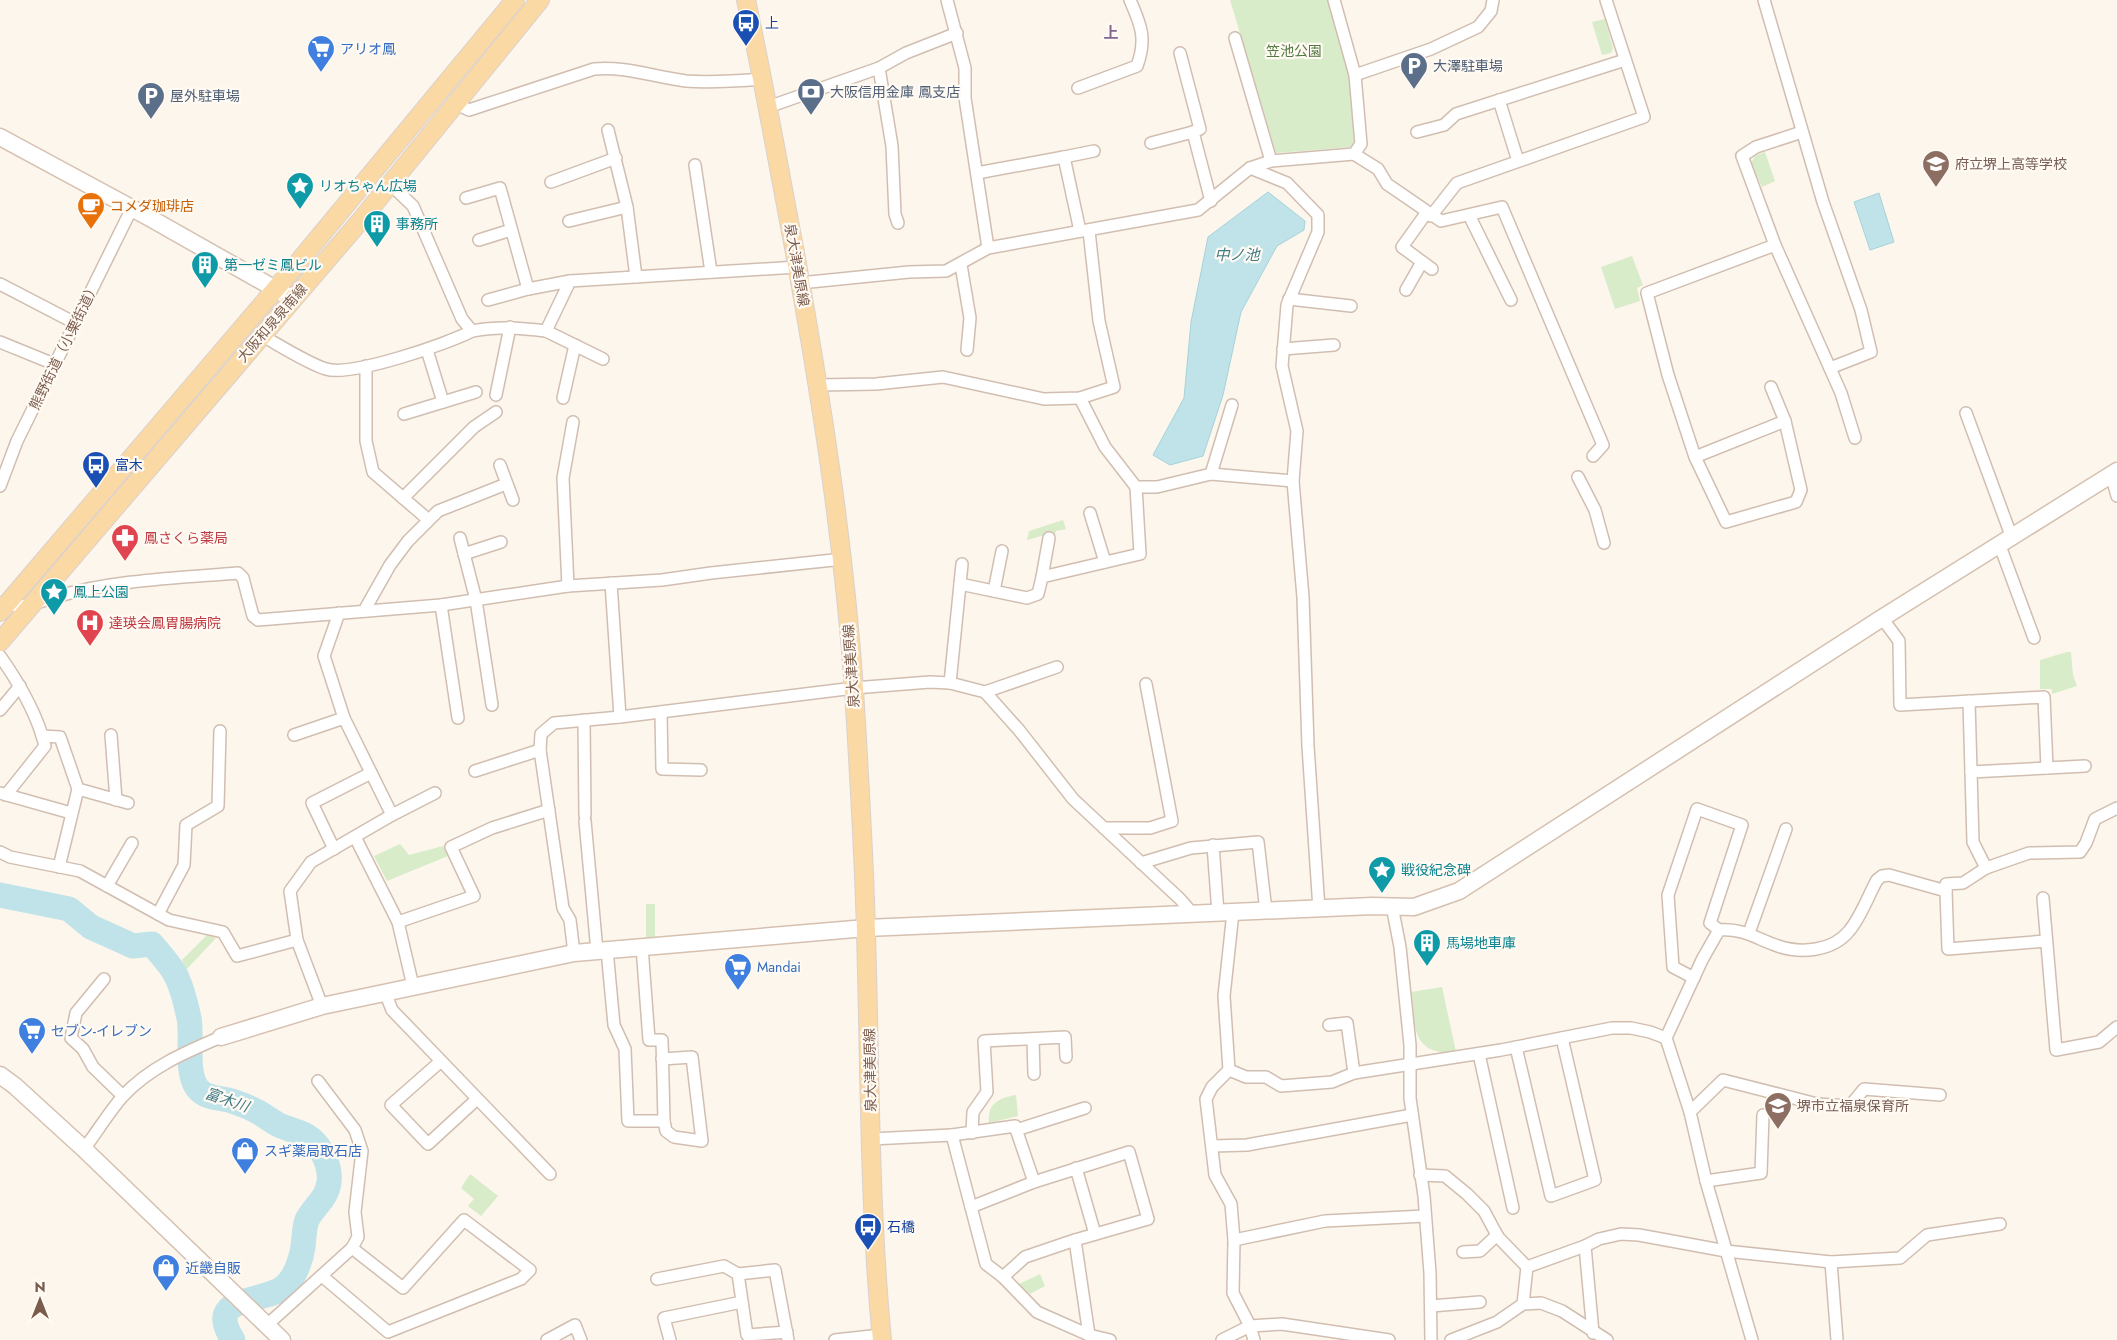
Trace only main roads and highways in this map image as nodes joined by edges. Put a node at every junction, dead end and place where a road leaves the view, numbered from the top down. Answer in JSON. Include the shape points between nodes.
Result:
{"nodes":[{"id":1,"x":515,"y":0,"type":"edge"},
{"id":2,"x":540,"y":0,"type":"edge"},
{"id":3,"x":746,"y":0,"type":"edge"},
{"id":4,"x":2,"y":605,"type":"edge"},
{"id":5,"x":0,"y":642,"type":"edge"},
{"id":6,"x":882,"y":1338,"type":"edge"}],
"edges":[{"from":1,"to":4,"type":"main road","name":"大阪和泉泉南線","via":[[276,288]]},
{"from":2,"to":5,"type":"main road","name":"大阪和泉泉南線","via":[[293,299]]},
{"from":3,"to":6,"type":"main road","name":"泉大津美原線","via":[[819,385],[843,559],[854,688]]}]}
